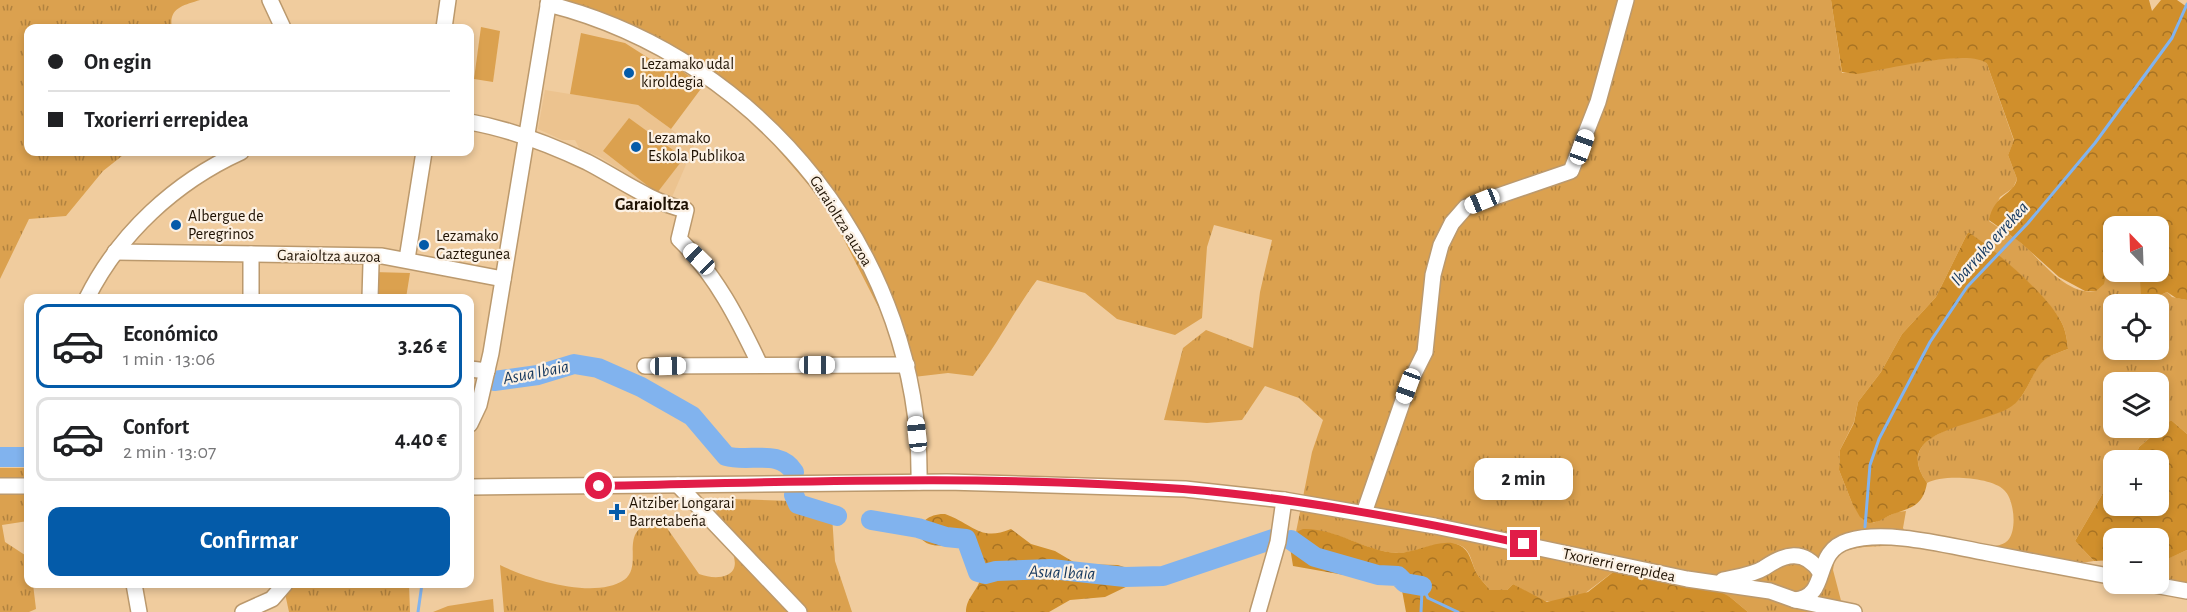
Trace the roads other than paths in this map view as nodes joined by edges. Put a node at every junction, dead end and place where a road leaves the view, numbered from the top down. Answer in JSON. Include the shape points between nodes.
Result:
{"nodes":[{"id":1,"x":270,"y":0,"type":"edge"},
{"id":2,"x":448,"y":0,"type":"edge"},
{"id":3,"x":1626,"y":0,"type":"edge"},
{"id":4,"x":548,"y":1,"type":"edge"},
{"id":5,"x":281,"y":24,"type":"edge"},
{"id":6,"x":445,"y":24,"type":"edge"},
{"id":7,"x":474,"y":123,"type":"edge"},
{"id":8,"x":527,"y":138,"type":"junction"},
{"id":9,"x":234,"y":156,"type":"edge"},
{"id":10,"x":423,"y":156,"type":"edge"},
{"id":11,"x":130,"y":234,"type":"junction"},
{"id":12,"x":115,"y":252,"type":"junction"},
{"id":13,"x":140,"y":252,"type":"junction"},
{"id":14,"x":251,"y":254,"type":"junction"},
{"id":15,"x":407,"y":259,"type":"junction"},
{"id":16,"x":371,"y":264,"type":"dead end"},
{"id":17,"x":503,"y":279,"type":"junction"},
{"id":18,"x":89,"y":294,"type":"edge"},
{"id":19,"x":251,"y":294,"type":"edge"},
{"id":20,"x":370,"y":294,"type":"edge"},
{"id":21,"x":760,"y":365,"type":"junction"},
{"id":22,"x":907,"y":365,"type":"junction"},
{"id":23,"x":645,"y":366,"type":"dead end"},
{"id":24,"x":474,"y":369,"type":"edge"},
{"id":25,"x":487,"y":371,"type":"junction"},
{"id":26,"x":474,"y":416,"type":"edge"},
{"id":27,"x":919,"y":482,"type":"junction"},
{"id":28,"x":678,"y":485,"type":"junction"},
{"id":29,"x":0,"y":486,"type":"edge"},
{"id":30,"x":24,"y":486,"type":"edge"},
{"id":31,"x":474,"y":486,"type":"edge"},
{"id":32,"x":1284,"y":500,"type":"junction"},
{"id":33,"x":1364,"y":513,"type":"junction"},
{"id":34,"x":1763,"y":568,"type":"junction"},
{"id":35,"x":2103,"y":575,"type":"edge"},
{"id":36,"x":1819,"y":577,"type":"junction"},
{"id":37,"x":1711,"y":582,"type":"junction"},
{"id":38,"x":135,"y":588,"type":"edge"},
{"id":39,"x":282,"y":588,"type":"edge"},
{"id":40,"x":2169,"y":588,"type":"edge"},
{"id":41,"x":1770,"y":591,"type":"junction"},
{"id":42,"x":2187,"y":591,"type":"edge"},
{"id":43,"x":1795,"y":600,"type":"junction"},
{"id":44,"x":1849,"y":611,"type":"edge"},
{"id":45,"x":139,"y":612,"type":"edge"},
{"id":46,"x":243,"y":612,"type":"edge"},
{"id":47,"x":799,"y":612,"type":"edge"},
{"id":48,"x":1258,"y":612,"type":"edge"}],
"edges":[{"from":1,"to":5,"type":"street"},
{"from":2,"to":6,"type":"street"},
{"from":3,"to":33,"type":"street","via":[[1598,102],[1571,171],[1466,207],[1452,224],[1433,275],[1425,352],[1408,386]]},
{"from":4,"to":8,"type":"street","name":"Garaioltza auzoa"},
{"from":4,"to":22,"type":"street","name":"Garaioltza auzoa","via":[[632,32],[681,58],[779,136],[811,172],[860,246],[888,306]]},
{"from":7,"to":8,"type":"street"},
{"from":8,"to":17,"type":"street","name":"Garaioltza auzoa"},
{"from":8,"to":21,"type":"street","via":[[686,210],[679,239],[715,281]]},
{"from":9,"to":11,"type":"street","via":[[177,190]]},
{"from":10,"to":15,"type":"street"},
{"from":11,"to":12,"type":"street"},
{"from":11,"to":13,"type":"street"},
{"from":12,"to":13,"type":"street","name":"Garaioltza auzoa"},
{"from":12,"to":18,"type":"street"},
{"from":13,"to":14,"type":"street","name":"Garaioltza auzoa"},
{"from":14,"to":15,"type":"street","name":"Garaioltza auzoa"},
{"from":14,"to":19,"type":"street"},
{"from":15,"to":17,"type":"street","name":"Garaioltza auzoa"},
{"from":16,"to":20,"type":"street"},
{"from":17,"to":25,"type":"street","name":"Garaioltza auzoa"},
{"from":21,"to":22,"type":"street"},
{"from":21,"to":23,"type":"street"},
{"from":22,"to":27,"type":"street","name":"Garaioltza auzoa","via":[[916,423]]},
{"from":24,"to":25,"type":"street"},
{"from":25,"to":26,"type":"street","name":"Garaioltza auzoa"},
{"from":27,"to":28,"type":"street"},
{"from":27,"to":32,"type":"street","name":"Txorierri errepidea","via":[[1132,485]]},
{"from":28,"to":31,"type":"street"},
{"from":28,"to":47,"type":"street"},
{"from":29,"to":30,"type":"street"},
{"from":32,"to":33,"type":"street","name":"Txorierri errepidea"},
{"from":32,"to":48,"type":"street","via":[[1278,542]]},
{"from":33,"to":37,"type":"street","name":"Txorierri errepidea"},
{"from":34,"to":36,"type":"street","via":[[1779,559],[1797,556],[1813,562]]},
{"from":34,"to":37,"type":"street"},
{"from":34,"to":41,"type":"street","via":[[1762,582]]},
{"from":35,"to":36,"type":"street","via":[[1949,546],[1864,538],[1835,547],[1825,559]]},
{"from":36,"to":43,"type":"street","via":[[1810,595]]},
{"from":36,"to":44,"type":"street","via":[[1832,601]]},
{"from":37,"to":41,"type":"street","name":"Txorierri errepidea"},
{"from":38,"to":45,"type":"street"},
{"from":39,"to":46,"type":"street","via":[[272,599]]},
{"from":40,"to":42,"type":"street"},
{"from":41,"to":43,"type":"street","name":"Txorierri errepidea"},
{"from":43,"to":44,"type":"street","name":"Txorierri errepidea"}]}
